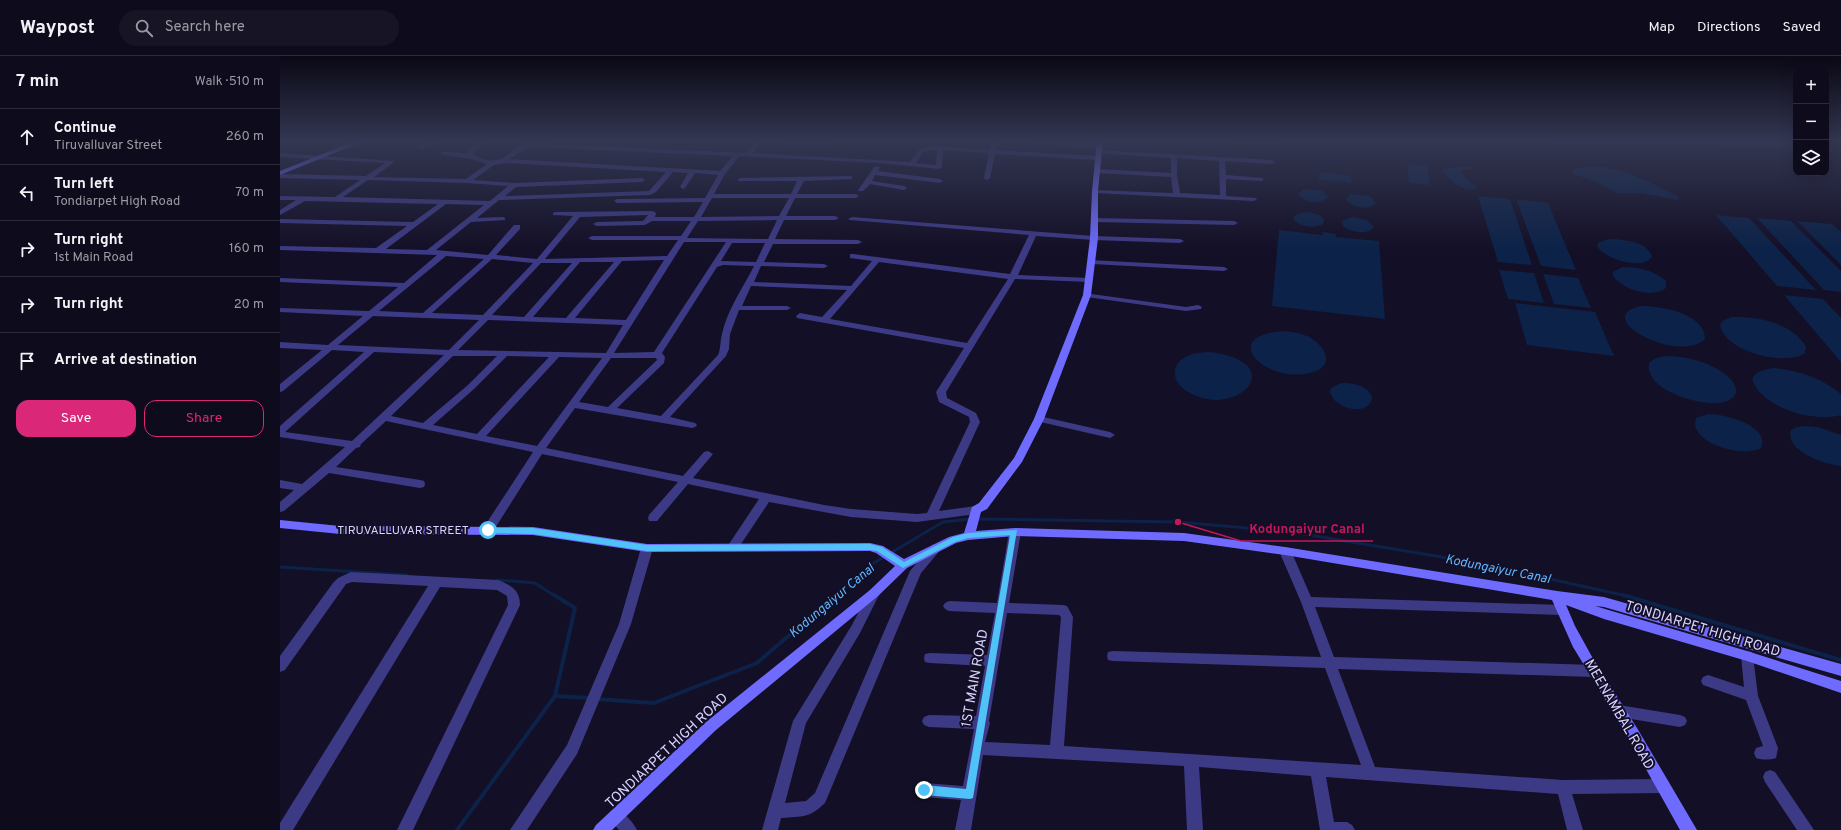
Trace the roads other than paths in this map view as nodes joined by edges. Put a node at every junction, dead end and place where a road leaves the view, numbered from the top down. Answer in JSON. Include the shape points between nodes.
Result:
{"nodes":[{"id":1,"x":339,"y":177,"type":"edge"},
{"id":2,"x":369,"y":177,"type":"edge"},
{"id":3,"x":473,"y":177,"type":"edge"},
{"id":4,"x":665,"y":177,"type":"edge"},
{"id":5,"x":690,"y":177,"type":"edge"},
{"id":6,"x":720,"y":177,"type":"edge"},
{"id":7,"x":871,"y":177,"type":"edge"},
{"id":8,"x":912,"y":177,"type":"edge"},
{"id":9,"x":1096,"y":177,"type":"edge"},
{"id":10,"x":1174,"y":177,"type":"edge"},
{"id":11,"x":1222,"y":177,"type":"edge"},
{"id":12,"x":1224,"y":177,"type":"edge"},
{"id":13,"x":802,"y":178,"type":"junction"},
{"id":14,"x":850,"y":178,"type":"dead end"},
{"id":15,"x":366,"y":179,"type":"junction"},
{"id":16,"x":1261,"y":179,"type":"dead end"},
{"id":17,"x":642,"y":180,"type":"dead end"},
{"id":18,"x":740,"y":180,"type":"dead end"},
{"id":19,"x":940,"y":181,"type":"dead end"},
{"id":20,"x":467,"y":182,"type":"junction"},
{"id":21,"x":868,"y":182,"type":"junction"},
{"id":22,"x":514,"y":185,"type":"junction"},
{"id":23,"x":683,"y":187,"type":"dead end"},
{"id":24,"x":904,"y":188,"type":"dead end"},
{"id":25,"x":862,"y":190,"type":"dead end"},
{"id":26,"x":1095,"y":191,"type":"junction"},
{"id":27,"x":594,"y":195,"type":"junction"},
{"id":28,"x":1177,"y":195,"type":"junction"},
{"id":29,"x":793,"y":196,"type":"junction"},
{"id":30,"x":856,"y":196,"type":"dead end"},
{"id":31,"x":280,"y":198,"type":"edge"},
{"id":32,"x":498,"y":198,"type":"junction"},
{"id":33,"x":709,"y":198,"type":"junction"},
{"id":34,"x":1223,"y":198,"type":"junction"},
{"id":35,"x":303,"y":199,"type":"junction"},
{"id":36,"x":1254,"y":199,"type":"dead end"},
{"id":37,"x":335,"y":200,"type":"junction"},
{"id":38,"x":443,"y":203,"type":"junction"},
{"id":39,"x":491,"y":203,"type":"junction"},
{"id":40,"x":280,"y":213,"type":"edge"},
{"id":41,"x":555,"y":214,"type":"dead end"},
{"id":42,"x":579,"y":214,"type":"junction"},
{"id":43,"x":783,"y":217,"type":"junction"},
{"id":44,"x":696,"y":218,"type":"junction"},
{"id":45,"x":835,"y":218,"type":"dead end"},
{"id":46,"x":503,"y":219,"type":"dead end"},
{"id":47,"x":650,"y":219,"type":"junction"},
{"id":48,"x":852,"y":219,"type":"dead end"},
{"id":49,"x":469,"y":220,"type":"junction"},
{"id":50,"x":1096,"y":220,"type":"junction"},
{"id":51,"x":280,"y":221,"type":"edge"},
{"id":52,"x":1234,"y":223,"type":"dead end"},
{"id":53,"x":413,"y":224,"type":"junction"},
{"id":54,"x":597,"y":224,"type":"dead end"},
{"id":55,"x":517,"y":227,"type":"dead end"},
{"id":56,"x":1034,"y":233,"type":"junction"},
{"id":57,"x":592,"y":238,"type":"dead end"},
{"id":58,"x":1094,"y":238,"type":"junction"},
{"id":59,"x":683,"y":239,"type":"junction"},
{"id":60,"x":732,"y":240,"type":"junction"},
{"id":61,"x":771,"y":241,"type":"junction"},
{"id":62,"x":858,"y":242,"type":"dead end"},
{"id":63,"x":1180,"y":242,"type":"dead end"},
{"id":64,"x":281,"y":249,"type":"edge"},
{"id":65,"x":379,"y":250,"type":"junction"},
{"id":66,"x":429,"y":252,"type":"junction"},
{"id":67,"x":443,"y":254,"type":"junction"},
{"id":68,"x":853,"y":256,"type":"dead end"},
{"id":69,"x":490,"y":257,"type":"junction"},
{"id":70,"x":670,"y":258,"type":"junction"},
{"id":71,"x":620,"y":259,"type":"junction"},
{"id":72,"x":578,"y":260,"type":"junction"},
{"id":73,"x":877,"y":260,"type":"junction"},
{"id":74,"x":539,"y":261,"type":"junction"},
{"id":75,"x":1092,"y":262,"type":"junction"},
{"id":76,"x":716,"y":265,"type":"junction"},
{"id":77,"x":759,"y":265,"type":"junction"},
{"id":78,"x":824,"y":266,"type":"dead end"},
{"id":79,"x":1224,"y":269,"type":"dead end"},
{"id":80,"x":1013,"y":277,"type":"junction"},
{"id":81,"x":280,"y":280,"type":"edge"},
{"id":82,"x":1089,"y":280,"type":"junction"},
{"id":83,"x":749,"y":284,"type":"junction"},
{"id":84,"x":406,"y":285,"type":"junction"},
{"id":85,"x":853,"y":288,"type":"junction"},
{"id":86,"x":1086,"y":294,"type":"junction"},
{"id":87,"x":1198,"y":307,"type":"dead end"},
{"id":88,"x":737,"y":308,"type":"junction"},
{"id":89,"x":787,"y":308,"type":"dead end"},
{"id":90,"x":280,"y":310,"type":"edge"},
{"id":91,"x":369,"y":314,"type":"junction"},
{"id":92,"x":424,"y":316,"type":"junction"},
{"id":93,"x":800,"y":316,"type":"dead end"},
{"id":94,"x":484,"y":319,"type":"junction"},
{"id":95,"x":526,"y":320,"type":"junction"},
{"id":96,"x":568,"y":321,"type":"junction"},
{"id":97,"x":824,"y":321,"type":"junction"},
{"id":98,"x":628,"y":323,"type":"junction"},
{"id":99,"x":280,"y":345,"type":"edge"},
{"id":100,"x":970,"y":346,"type":"junction"},
{"id":101,"x":330,"y":347,"type":"junction"},
{"id":102,"x":372,"y":349,"type":"junction"},
{"id":103,"x":451,"y":353,"type":"junction"},
{"id":104,"x":505,"y":354,"type":"junction"},
{"id":105,"x":657,"y":354,"type":"junction"},
{"id":106,"x":555,"y":356,"type":"junction"},
{"id":107,"x":608,"y":356,"type":"junction"},
{"id":108,"x":280,"y":389,"type":"edge"},
{"id":109,"x":572,"y":404,"type":"junction"},
{"id":110,"x":609,"y":411,"type":"junction"},
{"id":111,"x":385,"y":418,"type":"junction"},
{"id":112,"x":663,"y":419,"type":"junction"},
{"id":113,"x":1039,"y":419,"type":"junction"},
{"id":114,"x":426,"y":425,"type":"junction"},
{"id":115,"x":692,"y":426,"type":"dead end"},
{"id":116,"x":280,"y":432,"type":"edge"},
{"id":117,"x":1110,"y":435,"type":"dead end"},
{"id":118,"x":480,"y":436,"type":"junction"},
{"id":119,"x":356,"y":445,"type":"junction"},
{"id":120,"x":540,"y":449,"type":"junction"},
{"id":121,"x":708,"y":454,"type":"dead end"},
{"id":122,"x":329,"y":468,"type":"junction"},
{"id":123,"x":686,"y":480,"type":"junction"},
{"id":124,"x":280,"y":484,"type":"edge"},
{"id":125,"x":420,"y":484,"type":"dead end"},
{"id":126,"x":304,"y":488,"type":"junction"},
{"id":127,"x":766,"y":498,"type":"junction"},
{"id":128,"x":280,"y":508,"type":"edge"},
{"id":129,"x":931,"y":516,"type":"junction"},
{"id":130,"x":653,"y":518,"type":"dead end"},
{"id":131,"x":973,"y":521,"type":"junction"},
{"id":132,"x":280,"y":524,"type":"edge"},
{"id":133,"x":488,"y":530,"type":"junction"},
{"id":134,"x":1014,"y":532,"type":"junction"},
{"id":135,"x":733,"y":547,"type":"junction"},
{"id":136,"x":647,"y":548,"type":"junction"},
{"id":137,"x":936,"y":548,"type":"junction"},
{"id":138,"x":1285,"y":551,"type":"junction"},
{"id":139,"x":901,"y":563,"type":"junction"},
{"id":140,"x":436,"y":583,"type":"junction"},
{"id":141,"x":874,"y":592,"type":"junction"},
{"id":142,"x":1557,"y":596,"type":"junction"},
{"id":143,"x":1307,"y":602,"type":"junction"},
{"id":144,"x":949,"y":606,"type":"dead end"},
{"id":145,"x":1002,"y":608,"type":"junction"},
{"id":146,"x":1561,"y":610,"type":"junction"},
{"id":147,"x":1113,"y":656,"type":"dead end"},
{"id":148,"x":1747,"y":656,"type":"junction"},
{"id":149,"x":930,"y":658,"type":"dead end"},
{"id":150,"x":993,"y":661,"type":"junction"},
{"id":151,"x":1329,"y":662,"type":"junction"},
{"id":152,"x":280,"y":666,"type":"edge"},
{"id":153,"x":1594,"y":670,"type":"junction"},
{"id":154,"x":1841,"y":670,"type":"edge"},
{"id":155,"x":1708,"y":681,"type":"dead end"},
{"id":156,"x":1841,"y":686,"type":"edge"},
{"id":157,"x":1751,"y":696,"type":"junction"},
{"id":158,"x":1619,"y":711,"type":"junction"},
{"id":159,"x":929,"y":721,"type":"dead end"},
{"id":160,"x":1680,"y":721,"type":"dead end"},
{"id":161,"x":983,"y":723,"type":"junction"},
{"id":162,"x":978,"y":748,"type":"junction"},
{"id":163,"x":1056,"y":753,"type":"junction"},
{"id":164,"x":1761,"y":753,"type":"dead end"},
{"id":165,"x":1191,"y":760,"type":"junction"},
{"id":166,"x":1317,"y":769,"type":"junction"},
{"id":167,"x":1371,"y":774,"type":"junction"},
{"id":168,"x":1770,"y":777,"type":"dead end"},
{"id":169,"x":1662,"y":786,"type":"junction"},
{"id":170,"x":1563,"y":787,"type":"junction"},
{"id":171,"x":924,"y":790,"type":"dead end"},
{"id":172,"x":970,"y":794,"type":"junction"},
{"id":173,"x":776,"y":811,"type":"junction"},
{"id":174,"x":617,"y":817,"type":"junction"},
{"id":175,"x":1328,"y":829,"type":"edge"},
{"id":176,"x":284,"y":830,"type":"edge"},
{"id":177,"x":405,"y":830,"type":"edge"},
{"id":178,"x":518,"y":830,"type":"edge"},
{"id":179,"x":601,"y":830,"type":"edge"},
{"id":180,"x":629,"y":830,"type":"edge"},
{"id":181,"x":770,"y":830,"type":"edge"},
{"id":182,"x":963,"y":830,"type":"edge"},
{"id":183,"x":1195,"y":830,"type":"edge"},
{"id":184,"x":1347,"y":830,"type":"edge"},
{"id":185,"x":1575,"y":830,"type":"edge"},
{"id":186,"x":1689,"y":830,"type":"edge"},
{"id":187,"x":1806,"y":830,"type":"edge"}],
"edges":[{"from":1,"to":15,"type":"street"},
{"from":2,"to":15,"type":"street"},
{"from":3,"to":20,"type":"street"},
{"from":4,"to":27,"type":"street","via":[[653,192]]},
{"from":5,"to":23,"type":"street"},
{"from":6,"to":33,"type":"street"},
{"from":7,"to":21,"type":"street"},
{"from":8,"to":19,"type":"street"},
{"from":9,"to":26,"type":"street"},
{"from":10,"to":28,"type":"street"},
{"from":11,"to":34,"type":"street"},
{"from":12,"to":16,"type":"street"},
{"from":13,"to":14,"type":"street"},
{"from":13,"to":18,"type":"street"},
{"from":13,"to":29,"type":"street"},
{"from":15,"to":20,"type":"street"},
{"from":15,"to":37,"type":"street"},
{"from":17,"to":22,"type":"street"},
{"from":20,"to":22,"type":"street"},
{"from":21,"to":24,"type":"street"},
{"from":21,"to":25,"type":"street"},
{"from":22,"to":32,"type":"street"},
{"from":26,"to":28,"type":"street"},
{"from":26,"to":50,"type":"street"},
{"from":27,"to":32,"type":"street"},
{"from":27,"to":33,"type":"street","via":[[590,200]]},
{"from":28,"to":34,"type":"street"},
{"from":29,"to":30,"type":"street"},
{"from":29,"to":33,"type":"street"},
{"from":29,"to":43,"type":"street"},
{"from":31,"to":35,"type":"street"},
{"from":32,"to":39,"type":"street"},
{"from":33,"to":44,"type":"street"},
{"from":34,"to":36,"type":"street"},
{"from":35,"to":37,"type":"street"},
{"from":35,"to":40,"type":"street"},
{"from":37,"to":38,"type":"street"},
{"from":38,"to":39,"type":"street"},
{"from":38,"to":53,"type":"street"},
{"from":39,"to":49,"type":"street"},
{"from":41,"to":42,"type":"street"},
{"from":42,"to":47,"type":"street","via":[[653,213]]},
{"from":42,"to":74,"type":"street"},
{"from":43,"to":44,"type":"street"},
{"from":43,"to":45,"type":"street"},
{"from":43,"to":61,"type":"street"},
{"from":44,"to":47,"type":"street"},
{"from":44,"to":59,"type":"street"},
{"from":46,"to":49,"type":"street"},
{"from":47,"to":54,"type":"street","via":[[646,223]]},
{"from":48,"to":56,"type":"street"},
{"from":49,"to":66,"type":"street"},
{"from":50,"to":52,"type":"street"},
{"from":50,"to":58,"type":"street"},
{"from":51,"to":53,"type":"street"},
{"from":53,"to":65,"type":"street"},
{"from":55,"to":69,"type":"street"},
{"from":56,"to":58,"type":"street"},
{"from":56,"to":80,"type":"street"},
{"from":57,"to":59,"type":"street"},
{"from":58,"to":63,"type":"street"},
{"from":58,"to":75,"type":"street"},
{"from":59,"to":60,"type":"street"},
{"from":59,"to":70,"type":"street"},
{"from":60,"to":61,"type":"street"},
{"from":60,"to":76,"type":"street"},
{"from":61,"to":62,"type":"street"},
{"from":61,"to":77,"type":"street"},
{"from":64,"to":65,"type":"street"},
{"from":65,"to":66,"type":"street"},
{"from":66,"to":67,"type":"street"},
{"from":67,"to":69,"type":"street"},
{"from":67,"to":84,"type":"street"},
{"from":68,"to":73,"type":"street"},
{"from":69,"to":74,"type":"street"},
{"from":69,"to":92,"type":"street"},
{"from":70,"to":71,"type":"street"},
{"from":70,"to":98,"type":"street"},
{"from":71,"to":72,"type":"street"},
{"from":71,"to":96,"type":"street"},
{"from":72,"to":74,"type":"street"},
{"from":72,"to":95,"type":"street"},
{"from":73,"to":80,"type":"street"},
{"from":73,"to":85,"type":"street"},
{"from":74,"to":94,"type":"street"},
{"from":75,"to":79,"type":"street"},
{"from":75,"to":82,"type":"street"},
{"from":76,"to":77,"type":"street"},
{"from":76,"to":105,"type":"street","via":[[711,268]]},
{"from":77,"to":78,"type":"street"},
{"from":77,"to":83,"type":"street"},
{"from":80,"to":82,"type":"street"},
{"from":80,"to":100,"type":"street"},
{"from":81,"to":84,"type":"street"},
{"from":82,"to":86,"type":"street"},
{"from":83,"to":85,"type":"street"},
{"from":83,"to":88,"type":"street"},
{"from":84,"to":91,"type":"street"},
{"from":85,"to":97,"type":"street"},
{"from":86,"to":87,"type":"street","via":[[1186,309]]},
{"from":86,"to":113,"type":"street"},
{"from":88,"to":89,"type":"street"},
{"from":88,"to":112,"type":"street","via":[[726,334],[725,349],[720,359]]},
{"from":90,"to":91,"type":"street"},
{"from":91,"to":92,"type":"street"},
{"from":91,"to":101,"type":"street"},
{"from":92,"to":94,"type":"street"},
{"from":93,"to":97,"type":"street"},
{"from":94,"to":95,"type":"street"},
{"from":94,"to":103,"type":"street"},
{"from":95,"to":96,"type":"street"},
{"from":96,"to":98,"type":"street"},
{"from":97,"to":100,"type":"street"},
{"from":98,"to":107,"type":"street"},
{"from":99,"to":101,"type":"street"},
{"from":100,"to":129,"type":"street","via":[[940,395],[942,400],[973,415],[974,426]]},
{"from":101,"to":102,"type":"street"},
{"from":101,"to":108,"type":"street"},
{"from":102,"to":103,"type":"street"},
{"from":102,"to":116,"type":"street"},
{"from":103,"to":104,"type":"street"},
{"from":103,"to":111,"type":"street"},
{"from":104,"to":106,"type":"street"},
{"from":104,"to":114,"type":"street"},
{"from":105,"to":107,"type":"street","via":[[644,357]]},
{"from":105,"to":110,"type":"street","via":[[661,361]]},
{"from":106,"to":107,"type":"street"},
{"from":106,"to":118,"type":"street"},
{"from":107,"to":109,"type":"street"},
{"from":109,"to":110,"type":"street"},
{"from":109,"to":120,"type":"street"},
{"from":110,"to":112,"type":"street"},
{"from":111,"to":114,"type":"street"},
{"from":111,"to":119,"type":"street"},
{"from":112,"to":115,"type":"street"},
{"from":113,"to":117,"type":"street"},
{"from":113,"to":131,"type":"street","via":[[1018,460]]},
{"from":114,"to":118,"type":"street"},
{"from":116,"to":119,"type":"street"},
{"from":118,"to":120,"type":"street"},
{"from":119,"to":122,"type":"street"},
{"from":120,"to":123,"type":"street"},
{"from":120,"to":133,"type":"street"},
{"from":121,"to":123,"type":"street"},
{"from":122,"to":125,"type":"street"},
{"from":122,"to":126,"type":"street"},
{"from":123,"to":127,"type":"street"},
{"from":123,"to":130,"type":"street"},
{"from":124,"to":126,"type":"street"},
{"from":126,"to":128,"type":"street"},
{"from":127,"to":129,"type":"street","via":[[851,513],[917,518]]},
{"from":127,"to":135,"type":"street"},
{"from":129,"to":131,"type":"street"},
{"from":131,"to":134,"type":"street","name":"TONDIARPET HIGH ROAD"},
{"from":131,"to":137,"type":"street","name":"TONDIARPET HIGH ROAD","via":[[953,540]]},
{"from":132,"to":133,"type":"street","name":"TIRUVALLUVAR STREET","via":[[340,530]]},
{"from":133,"to":136,"type":"street","name":"TIRUVALLUVAR STREET","via":[[533,531]]},
{"from":134,"to":138,"type":"street","name":"TONDIARPET HIGH ROAD","via":[[1184,537]]},
{"from":134,"to":145,"type":"street","name":"1ST MAIN ROAD"},
{"from":135,"to":136,"type":"street","name":"TIRUVALLUVAR STREET"},
{"from":135,"to":139,"type":"street","name":"TIRUVALLUVAR STREET","via":[[870,547],[879,549]]},
{"from":136,"to":178,"type":"street","via":[[626,624],[572,749]]},
{"from":137,"to":139,"type":"street","name":"TONDIARPET HIGH ROAD"},
{"from":137,"to":173,"type":"street","via":[[916,572],[820,798],[809,808]]},
{"from":138,"to":142,"type":"street","name":"TONDIARPET HIGH ROAD"},
{"from":138,"to":143,"type":"street"},
{"from":139,"to":141,"type":"street","name":"TONDIARPET HIGH ROAD"},
{"from":140,"to":152,"type":"street","via":[[362,576],[342,581]]},
{"from":140,"to":176,"type":"street"},
{"from":140,"to":177,"type":"street","via":[[498,585],[510,590],[514,596],[514,605]]},
{"from":141,"to":173,"type":"street","via":[[856,628],[800,721]]},
{"from":141,"to":174,"type":"street","name":"TONDIARPET HIGH ROAD","via":[[711,726]]},
{"from":142,"to":146,"type":"street","name":"MEENAMBAL ROAD"},
{"from":142,"to":148,"type":"street","name":"TONDIARPET HIGH ROAD","via":[[1604,614]]},
{"from":142,"to":154,"type":"street","name":"TONDIARPET HIGH ROAD","via":[[1604,602]]},
{"from":143,"to":146,"type":"street"},
{"from":143,"to":151,"type":"street"},
{"from":144,"to":145,"type":"street"},
{"from":145,"to":150,"type":"street","name":"1ST MAIN ROAD"},
{"from":145,"to":163,"type":"street","via":[[1063,610],[1067,617]]},
{"from":146,"to":153,"type":"street","name":"MEENAMBAL ROAD"},
{"from":147,"to":151,"type":"street"},
{"from":148,"to":156,"type":"street","name":"TONDIARPET HIGH ROAD"},
{"from":148,"to":157,"type":"street"},
{"from":149,"to":150,"type":"street"},
{"from":150,"to":161,"type":"street","name":"1ST MAIN ROAD"},
{"from":151,"to":153,"type":"street"},
{"from":151,"to":167,"type":"street"},
{"from":153,"to":158,"type":"street","name":"MEENAMBAL ROAD"},
{"from":155,"to":157,"type":"street"},
{"from":157,"to":164,"type":"street","via":[[1771,748],[1771,753]]},
{"from":158,"to":160,"type":"street"},
{"from":158,"to":169,"type":"street","name":"MEENAMBAL ROAD"},
{"from":159,"to":161,"type":"street"},
{"from":161,"to":162,"type":"street","name":"1ST MAIN ROAD"},
{"from":162,"to":163,"type":"street"},
{"from":162,"to":172,"type":"street","name":"1ST MAIN ROAD"},
{"from":163,"to":165,"type":"street"},
{"from":165,"to":166,"type":"street"},
{"from":165,"to":183,"type":"street"},
{"from":166,"to":167,"type":"street"},
{"from":166,"to":175,"type":"street"},
{"from":167,"to":170,"type":"street"},
{"from":168,"to":187,"type":"street"},
{"from":169,"to":170,"type":"street"},
{"from":169,"to":186,"type":"street","name":"MEENAMBAL ROAD"},
{"from":170,"to":185,"type":"street"},
{"from":171,"to":172,"type":"street"},
{"from":172,"to":182,"type":"street","name":"1ST MAIN ROAD"},
{"from":173,"to":181,"type":"street"},
{"from":174,"to":179,"type":"street","name":"TONDIARPET HIGH ROAD"},
{"from":174,"to":180,"type":"street"},
{"from":175,"to":184,"type":"street"}]}
